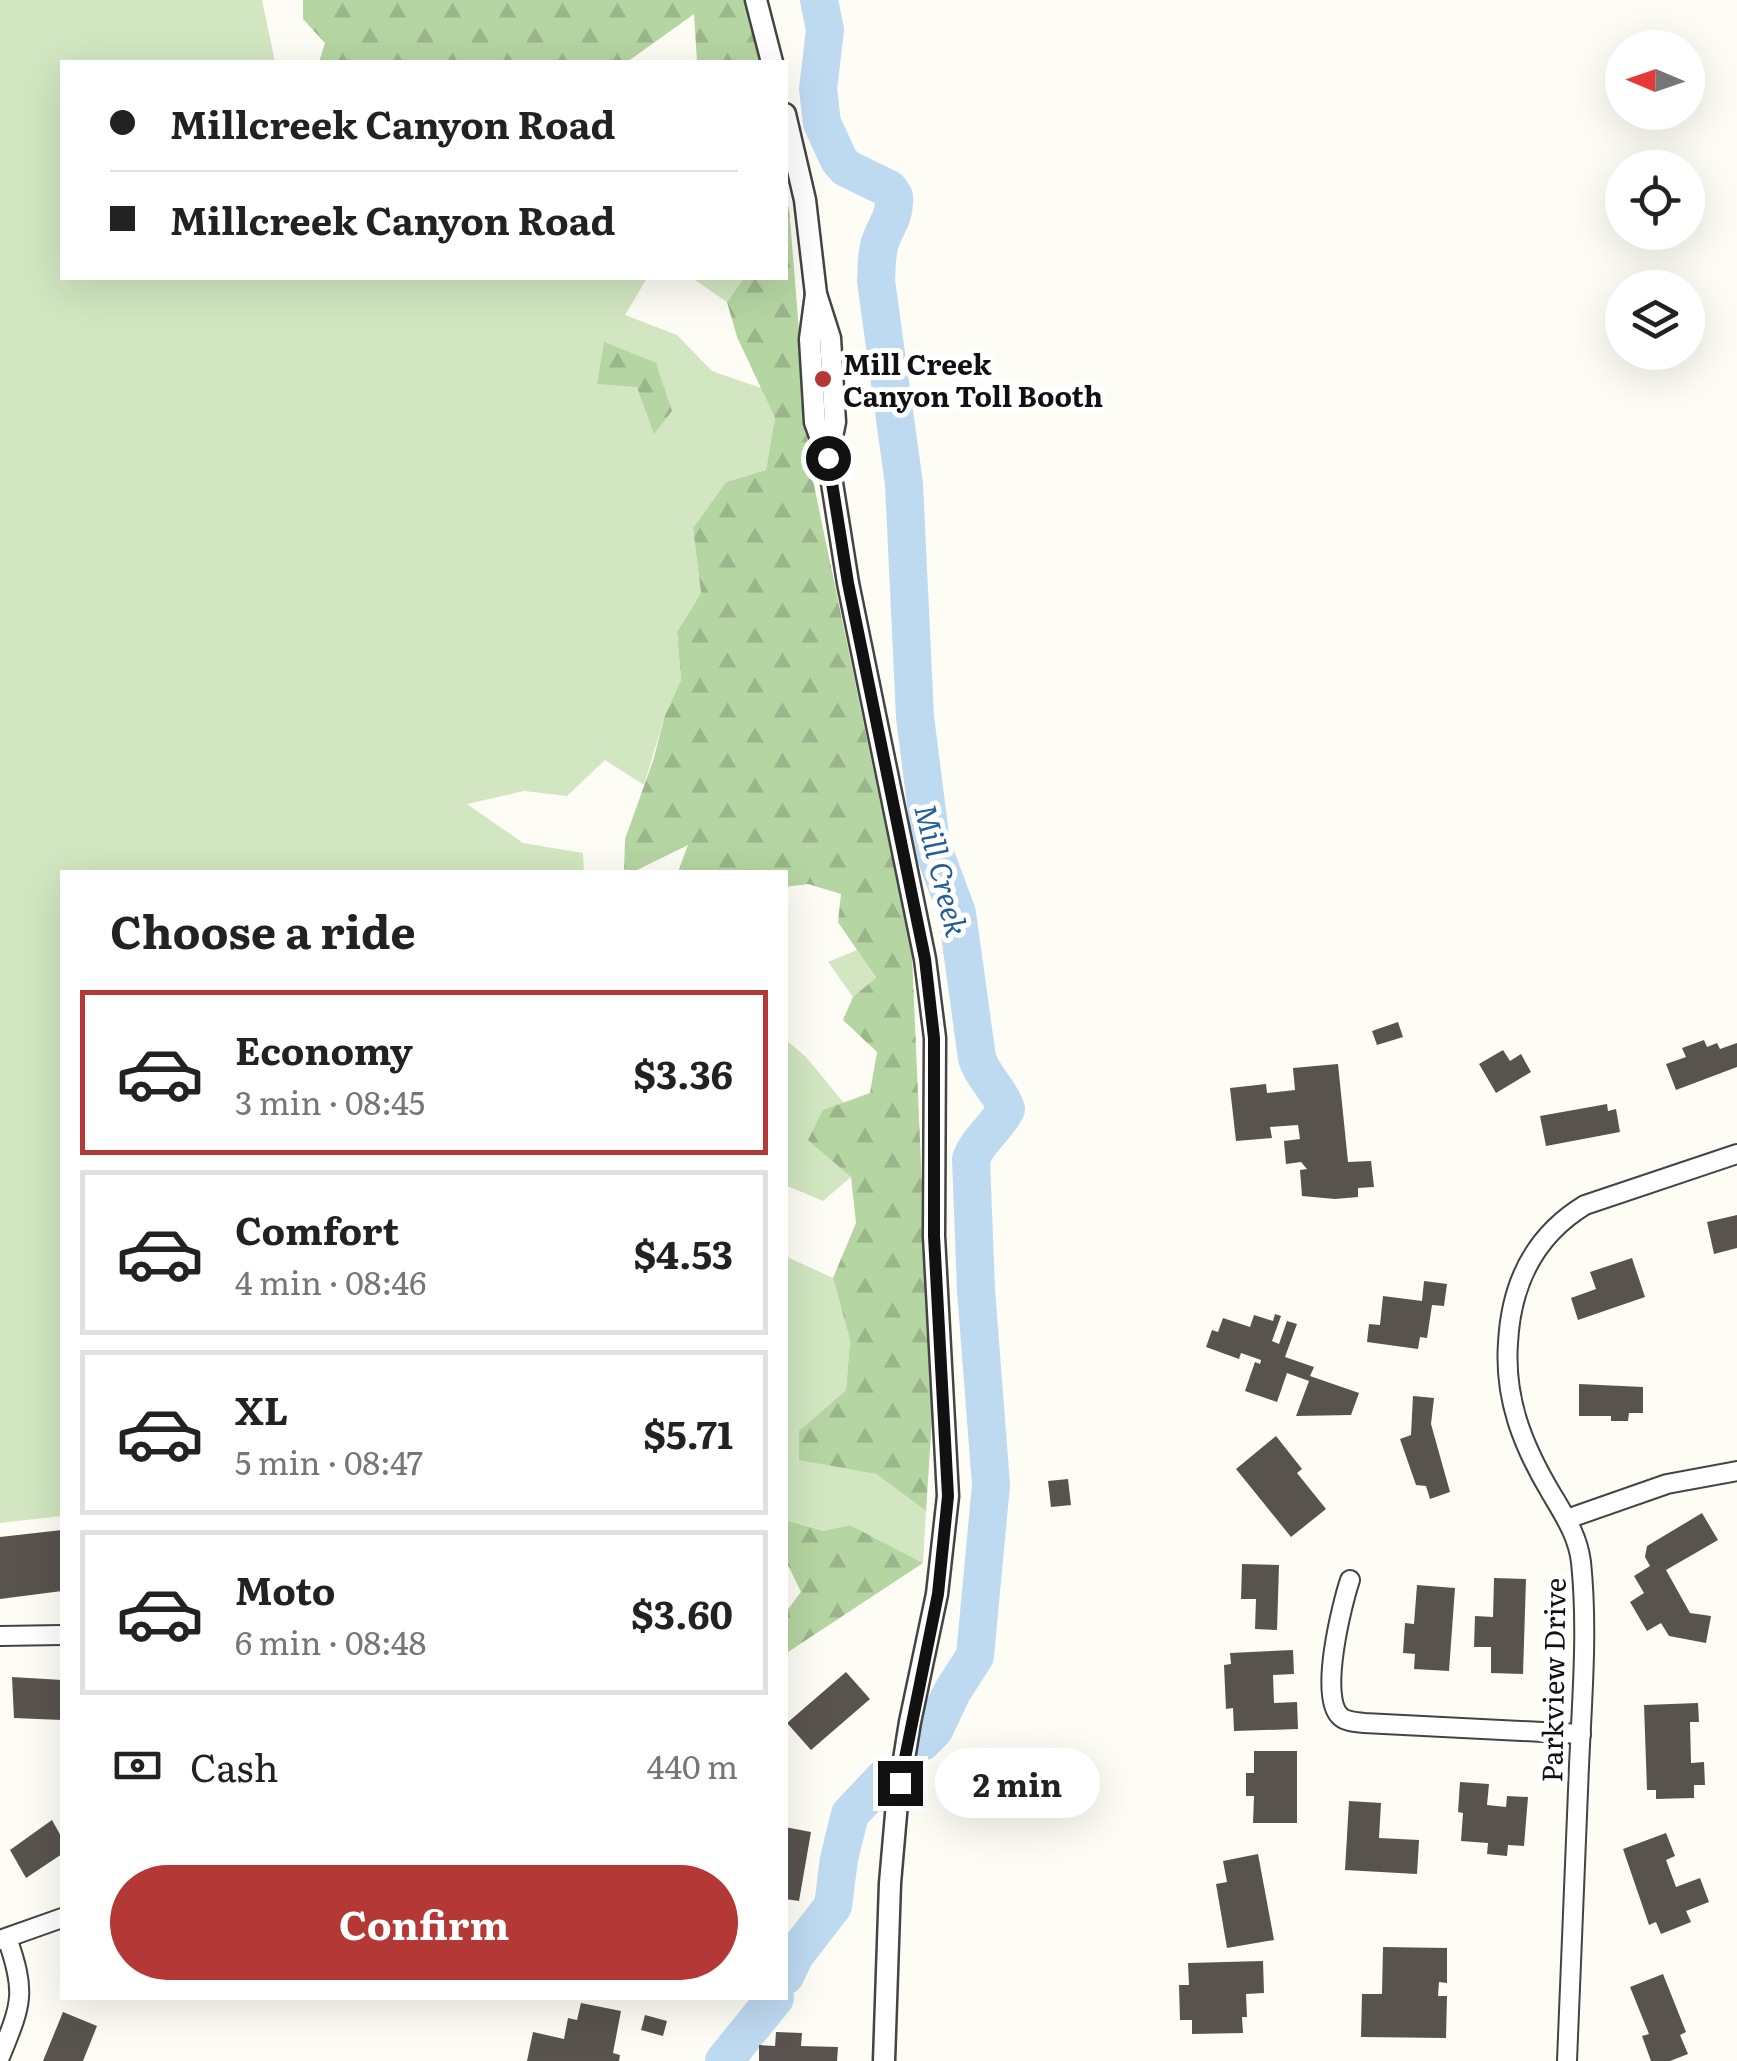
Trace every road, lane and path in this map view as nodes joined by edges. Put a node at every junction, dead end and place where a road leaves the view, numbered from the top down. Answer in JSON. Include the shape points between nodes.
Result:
{"nodes":[{"id":1,"x":756,"y":0,"type":"edge"},
{"id":2,"x":771,"y":60,"type":"edge"},
{"id":3,"x":788,"y":127,"type":"edge"},
{"id":4,"x":1737,"y":1154,"type":"edge"},
{"id":5,"x":1737,"y":1471,"type":"edge"},
{"id":6,"x":1567,"y":1519,"type":"junction"},
{"id":7,"x":1350,"y":1580,"type":"dead end"},
{"id":8,"x":60,"y":1635,"type":"edge"},
{"id":9,"x":0,"y":1636,"type":"edge"},
{"id":10,"x":1580,"y":1734,"type":"junction"},
{"id":11,"x":60,"y":1919,"type":"edge"},
{"id":12,"x":4,"y":1939,"type":"edge"},
{"id":13,"x":0,"y":2058,"type":"edge"},
{"id":14,"x":884,"y":2061,"type":"edge"},
{"id":15,"x":1567,"y":2061,"type":"edge"}],
"edges":[{"from":1,"to":2,"type":"street"},
{"from":3,"to":14,"type":"street","via":[[816,294],[830,338],[835,422],[828,458],[848,583],[925,959],[934,1038],[934,1236],[948,1496],[938,1594],[897,1803]]},
{"from":4,"to":6,"type":"street","name":"Parkview Drive","via":[[1585,1205],[1553,1228],[1518,1284],[1507,1376],[1520,1434]]},
{"from":5,"to":6,"type":"street","via":[[1666,1484]]},
{"from":6,"to":10,"type":"street","name":"Parkview Drive","via":[[1581,1556],[1583,1588]]},
{"from":7,"to":10,"type":"street","via":[[1336,1631],[1333,1697],[1342,1718]]},
{"from":8,"to":9,"type":"street"},
{"from":10,"to":15,"type":"street","name":"Parkview Drive"},
{"from":11,"to":12,"type":"street"},
{"from":12,"to":13,"type":"street","via":[[17,1966],[21,1998]]}]}
